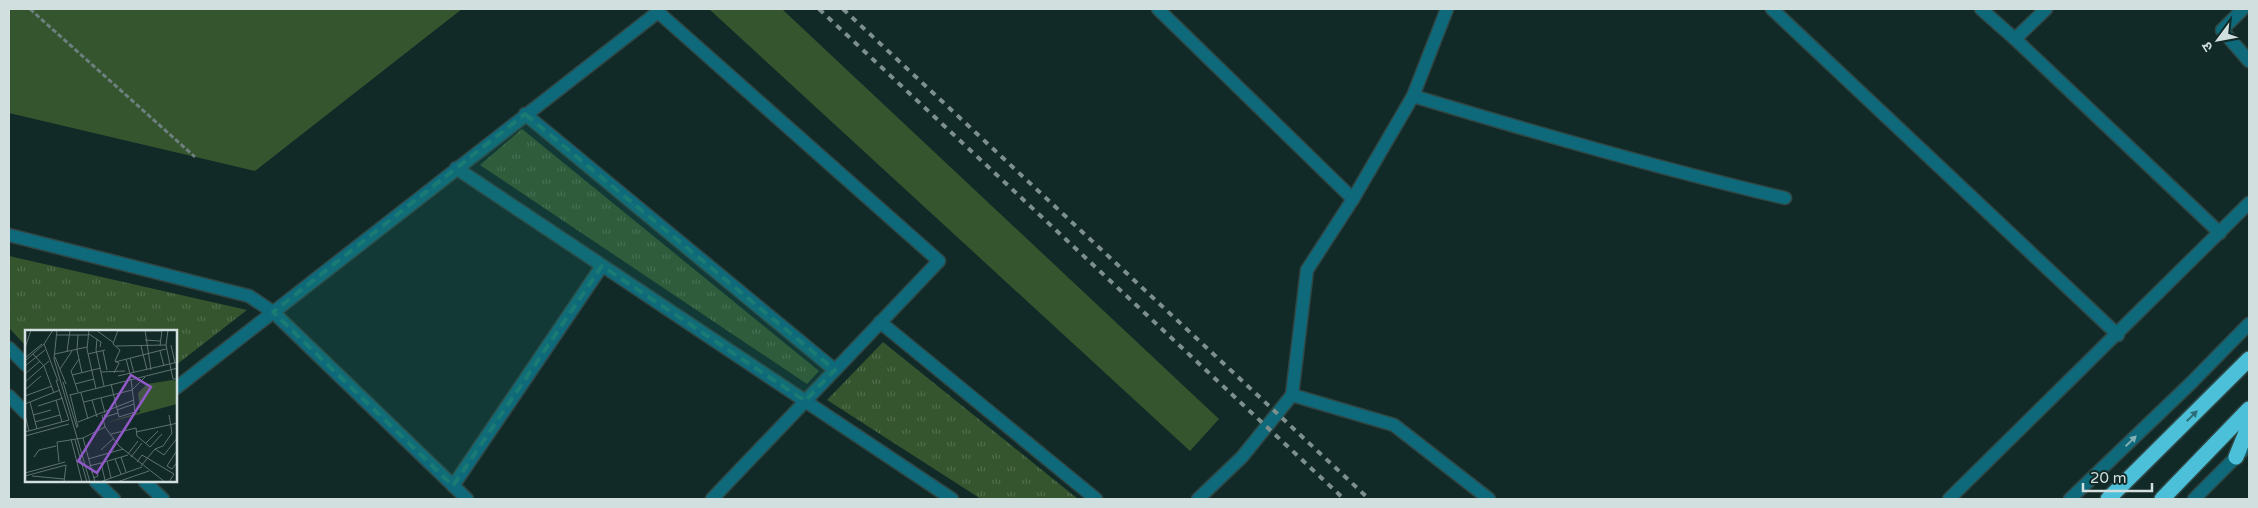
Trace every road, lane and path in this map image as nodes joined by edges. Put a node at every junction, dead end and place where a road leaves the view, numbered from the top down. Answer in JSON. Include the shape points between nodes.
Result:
{"nodes":[{"id":1,"x":30,"y":9,"type":"edge"},
{"id":2,"x":1158,"y":9,"type":"edge"},
{"id":3,"x":1447,"y":9,"type":"edge"},
{"id":4,"x":1772,"y":9,"type":"edge"},
{"id":5,"x":1982,"y":9,"type":"edge"},
{"id":6,"x":2046,"y":9,"type":"edge"},
{"id":7,"x":2243,"y":9,"type":"edge"},
{"id":8,"x":2015,"y":39,"type":"junction"},
{"id":9,"x":2249,"y":61,"type":"edge"},
{"id":10,"x":1413,"y":96,"type":"junction"},
{"id":11,"x":526,"y":114,"type":"junction"},
{"id":12,"x":195,"y":157,"type":"dead end"},
{"id":13,"x":456,"y":168,"type":"junction"},
{"id":14,"x":1785,"y":198,"type":"dead end"},
{"id":15,"x":1353,"y":199,"type":"junction"},
{"id":16,"x":2249,"y":203,"type":"edge"},
{"id":17,"x":2220,"y":233,"type":"junction"},
{"id":18,"x":9,"y":235,"type":"edge"},
{"id":19,"x":602,"y":266,"type":"junction"},
{"id":20,"x":273,"y":312,"type":"junction"},
{"id":21,"x":880,"y":322,"type":"junction"},
{"id":22,"x":2249,"y":324,"type":"edge"},
{"id":23,"x":2118,"y":334,"type":"junction"},
{"id":24,"x":9,"y":348,"type":"edge"},
{"id":25,"x":2249,"y":359,"type":"edge"},
{"id":26,"x":25,"y":364,"type":"edge"},
{"id":27,"x":835,"y":370,"type":"junction"},
{"id":28,"x":178,"y":386,"type":"edge"},
{"id":29,"x":1292,"y":395,"type":"junction"},
{"id":30,"x":9,"y":396,"type":"edge"},
{"id":31,"x":805,"y":401,"type":"junction"},
{"id":32,"x":2249,"y":409,"type":"edge"},
{"id":33,"x":25,"y":412,"type":"edge"},
{"id":34,"x":2249,"y":425,"type":"edge"},
{"id":35,"x":2249,"y":444,"type":"edge"},
{"id":36,"x":2236,"y":457,"type":"junction"},
{"id":37,"x":97,"y":483,"type":"edge"},
{"id":38,"x":146,"y":483,"type":"edge"},
{"id":39,"x":453,"y":486,"type":"junction"},
{"id":40,"x":114,"y":499,"type":"edge"},
{"id":41,"x":163,"y":499,"type":"edge"},
{"id":42,"x":467,"y":499,"type":"edge"},
{"id":43,"x":712,"y":499,"type":"edge"},
{"id":44,"x":952,"y":499,"type":"edge"},
{"id":45,"x":1096,"y":499,"type":"edge"},
{"id":46,"x":1198,"y":499,"type":"edge"},
{"id":47,"x":1490,"y":499,"type":"edge"},
{"id":48,"x":1949,"y":499,"type":"edge"},
{"id":49,"x":2070,"y":499,"type":"edge"},
{"id":50,"x":2108,"y":499,"type":"edge"},
{"id":51,"x":2162,"y":499,"type":"edge"},
{"id":52,"x":2194,"y":499,"type":"edge"}],
"edges":[{"from":1,"to":12,"type":"path"},
{"from":2,"to":15,"type":"street"},
{"from":3,"to":10,"type":"street"},
{"from":4,"to":23,"type":"street"},
{"from":5,"to":8,"type":"street"},
{"from":6,"to":8,"type":"street"},
{"from":7,"to":9,"type":"street","via":[[2222,30]]},
{"from":8,"to":17,"type":"street"},
{"from":10,"to":14,"type":"street","via":[[1676,173]]},
{"from":10,"to":15,"type":"street"},
{"from":11,"to":13,"type":"street"},
{"from":11,"to":21,"type":"street","via":[[658,12],[939,261]]},
{"from":11,"to":27,"type":"street"},
{"from":13,"to":19,"type":"street"},
{"from":13,"to":20,"type":"street"},
{"from":15,"to":29,"type":"street","via":[[1307,270]]},
{"from":16,"to":17,"type":"street"},
{"from":17,"to":23,"type":"street"},
{"from":18,"to":20,"type":"street","via":[[250,296]]},
{"from":19,"to":31,"type":"street"},
{"from":19,"to":39,"type":"street"},
{"from":20,"to":28,"type":"street"},
{"from":20,"to":39,"type":"street"},
{"from":21,"to":27,"type":"street"},
{"from":21,"to":45,"type":"street"},
{"from":49,"to":22,"type":"street","one_way":true},
{"from":23,"to":48,"type":"street"},
{"from":24,"to":26,"type":"street"},
{"from":50,"to":25,"type":"highway","one_way":true},
{"from":27,"to":31,"type":"street"},
{"from":29,"to":46,"type":"street","via":[[1242,457]]},
{"from":29,"to":47,"type":"street","via":[[1394,425]]},
{"from":30,"to":33,"type":"street"},
{"from":31,"to":43,"type":"street"},
{"from":31,"to":44,"type":"street"},
{"from":32,"to":51,"type":"highway"},
{"from":34,"to":36,"type":"highway"},
{"from":35,"to":36,"type":"street"},
{"from":36,"to":52,"type":"street"},
{"from":37,"to":40,"type":"street"},
{"from":38,"to":41,"type":"street"},
{"from":39,"to":42,"type":"street"}]}
